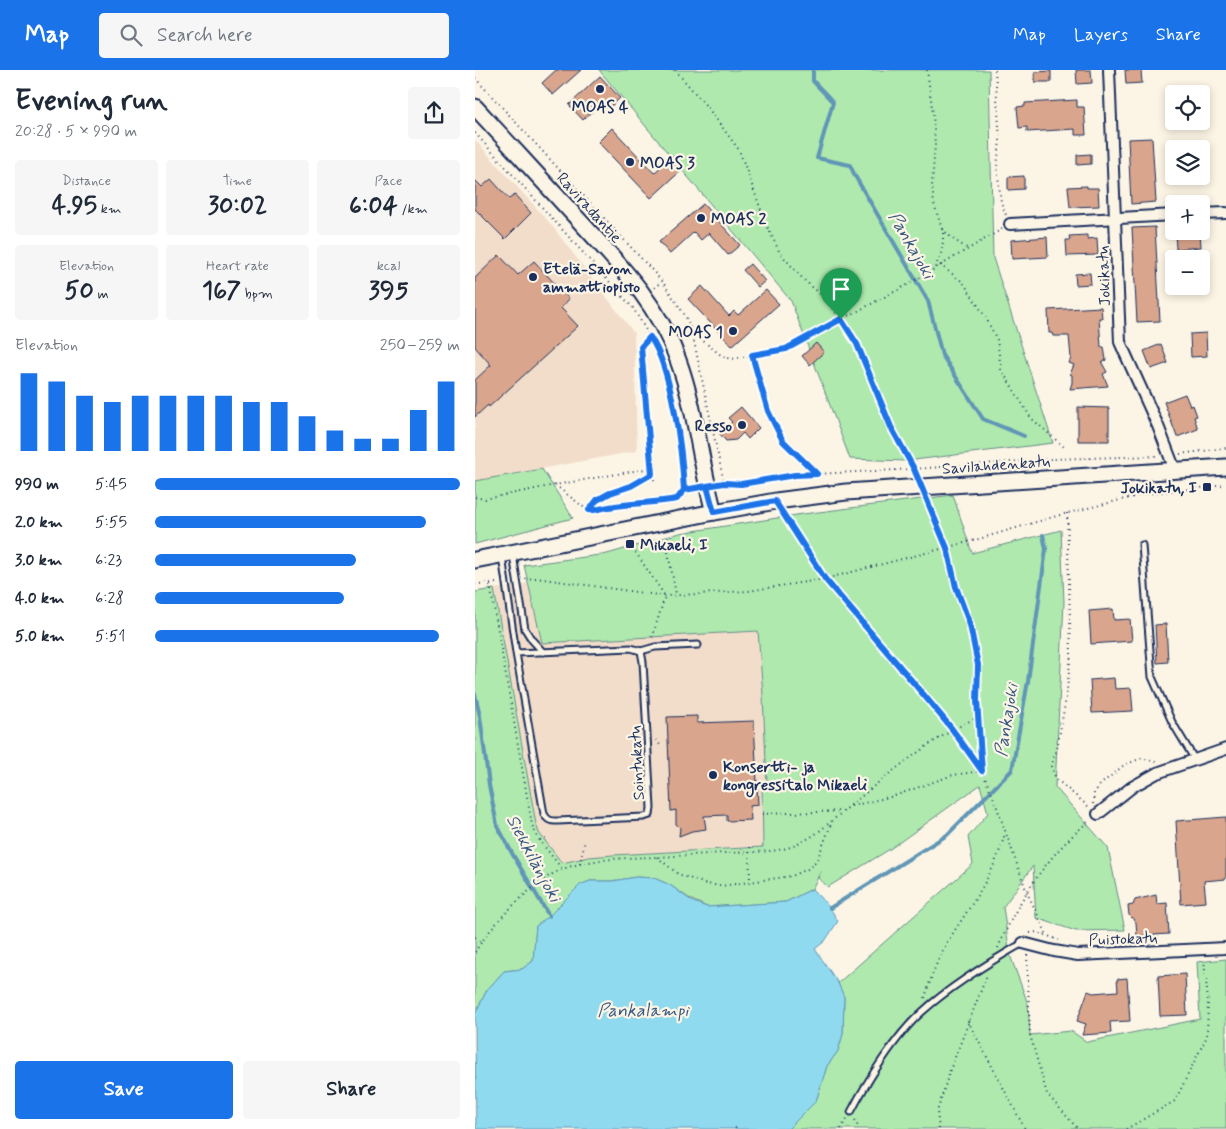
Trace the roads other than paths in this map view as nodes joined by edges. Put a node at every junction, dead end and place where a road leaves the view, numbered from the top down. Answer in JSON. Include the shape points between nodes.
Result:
{"nodes":[{"id":1,"x":1109,"y":70,"type":"edge"},
{"id":2,"x":475,"y":107,"type":"edge"},
{"id":3,"x":1226,"y":213,"type":"edge"},
{"id":4,"x":1210,"y":214,"type":"edge"},
{"id":5,"x":1165,"y":215,"type":"edge"},
{"id":6,"x":1116,"y":218,"type":"junction"},
{"id":7,"x":1010,"y":224,"type":"road end"},
{"id":8,"x":1226,"y":467,"type":"edge"},
{"id":9,"x":1175,"y":470,"type":"junction"},
{"id":10,"x":714,"y":512,"type":"junction"},
{"id":11,"x":1142,"y":545,"type":"dead end"},
{"id":12,"x":507,"y":554,"type":"junction"},
{"id":13,"x":475,"y":560,"type":"edge"},
{"id":14,"x":698,"y":645,"type":"dead end"},
{"id":15,"x":641,"y":651,"type":"junction"},
{"id":16,"x":543,"y":652,"type":"junction"},
{"id":17,"x":516,"y":653,"type":"junction"},
{"id":18,"x":1226,"y":749,"type":"edge"},
{"id":19,"x":1195,"y":760,"type":"junction"},
{"id":20,"x":1098,"y":814,"type":"road end"},
{"id":21,"x":1025,"y":944,"type":"joint"},
{"id":22,"x":1226,"y":948,"type":"edge"},
{"id":23,"x":851,"y":1112,"type":"road end"}],
"edges":[{"from":1,"to":6,"type":"street","name":"Jokikatu"},
{"from":2,"to":10,"type":"main road","name":"Raviradantie","via":[[645,296],[681,368]]},
{"from":3,"to":4,"type":"street"},
{"from":5,"to":6,"type":"street"},
{"from":6,"to":7,"type":"street"},
{"from":6,"to":9,"type":"street","name":"Jokikatu","via":[[1120,342]]},
{"from":8,"to":9,"type":"main road","name":"Savilahdenkatu"},
{"from":9,"to":10,"type":"main road","name":"Savilahdenkatu","via":[[845,492]]},
{"from":10,"to":12,"type":"main road","name":"Savilahdenkatu"},
{"from":11,"to":19,"type":"lane","via":[[1152,677],[1172,722]]},
{"from":12,"to":13,"type":"main road","name":"Savilahdenkatu"},
{"from":12,"to":16,"type":"lane","via":[[518,580],[525,628]]},
{"from":12,"to":17,"type":"lane","name":"Sointukatu","via":[[505,582]]},
{"from":14,"to":15,"type":"lane","via":[[655,647]]},
{"from":15,"to":16,"type":"lane","via":[[631,648]]},
{"from":15,"to":17,"type":"lane","name":"Sointukatu","via":[[650,815],[559,821],[550,821],[544,814]]},
{"from":16,"to":17,"type":"lane"},
{"from":18,"to":19,"type":"street"},
{"from":19,"to":20,"type":"street","via":[[1157,773],[1132,787]]},
{"from":21,"to":22,"type":"street","name":"Puistokatu","via":[[1078,955]]},
{"from":21,"to":23,"type":"lane","via":[[993,960],[921,1013],[891,1048]]}]}
